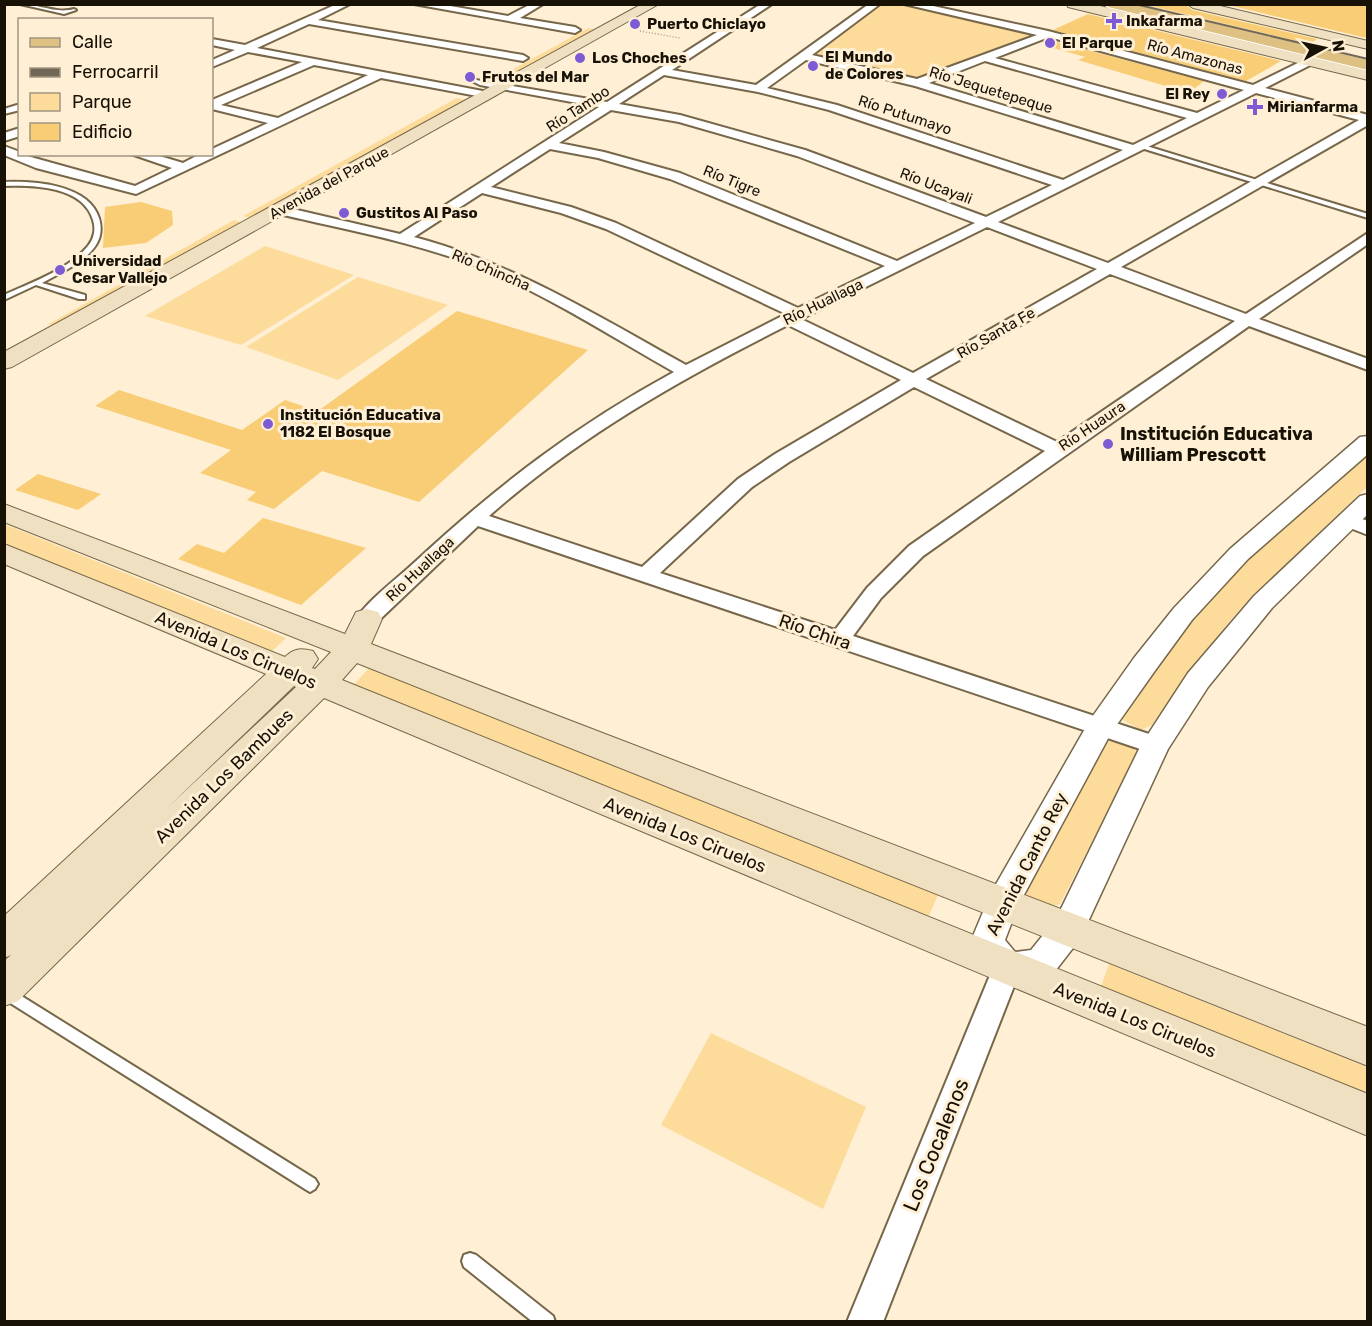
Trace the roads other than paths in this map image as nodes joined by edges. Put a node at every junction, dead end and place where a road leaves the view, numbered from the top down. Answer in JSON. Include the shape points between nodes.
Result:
{"nodes":[{"id":1,"x":22,"y":4,"type":"edge"},
{"id":2,"x":346,"y":4,"type":"edge"},
{"id":3,"x":539,"y":4,"type":"edge"},
{"id":4,"x":622,"y":4,"type":"edge"},
{"id":5,"x":653,"y":4,"type":"edge"},
{"id":6,"x":768,"y":4,"type":"edge"},
{"id":7,"x":876,"y":4,"type":"edge"},
{"id":8,"x":908,"y":4,"type":"edge"},
{"id":9,"x":1072,"y":4,"type":"edge"},
{"id":10,"x":1113,"y":4,"type":"edge"},
{"id":11,"x":1157,"y":4,"type":"edge"},
{"id":12,"x":1193,"y":4,"type":"edge"},
{"id":13,"x":420,"y":5,"type":"edge"},
{"id":14,"x":987,"y":9,"type":"dead end"},
{"id":15,"x":74,"y":10,"type":"dead end"},
{"id":16,"x":970,"y":17,"type":"junction"},
{"id":17,"x":512,"y":18,"type":"junction"},
{"id":18,"x":310,"y":22,"type":"junction"},
{"id":19,"x":575,"y":30,"type":"junction"},
{"id":20,"x":1048,"y":34,"type":"junction"},
{"id":21,"x":213,"y":42,"type":"edge"},
{"id":22,"x":1368,"y":45,"type":"edge"},
{"id":23,"x":248,"y":50,"type":"junction"},
{"id":24,"x":1324,"y":54,"type":"junction"},
{"id":25,"x":1368,"y":54,"type":"edge"},
{"id":26,"x":804,"y":56,"type":"junction"},
{"id":27,"x":523,"y":58,"type":"junction"},
{"id":28,"x":985,"y":58,"type":"junction"},
{"id":29,"x":312,"y":62,"type":"junction"},
{"id":30,"x":1310,"y":62,"type":"junction"},
{"id":31,"x":213,"y":64,"type":"edge"},
{"id":32,"x":1368,"y":65,"type":"edge"},
{"id":33,"x":663,"y":72,"type":"junction"},
{"id":34,"x":378,"y":75,"type":"junction"},
{"id":35,"x":1368,"y":76,"type":"edge"},
{"id":36,"x":918,"y":83,"type":"junction"},
{"id":37,"x":505,"y":86,"type":"junction"},
{"id":38,"x":484,"y":88,"type":"junction"},
{"id":39,"x":1255,"y":88,"type":"junction"},
{"id":40,"x":758,"y":89,"type":"junction"},
{"id":41,"x":463,"y":91,"type":"junction"},
{"id":42,"x":213,"y":105,"type":"edge"},
{"id":43,"x":213,"y":105,"type":"edge"},
{"id":44,"x":611,"y":105,"type":"junction"},
{"id":45,"x":1197,"y":117,"type":"junction"},
{"id":46,"x":1368,"y":119,"type":"edge"},
{"id":47,"x":280,"y":122,"type":"junction"},
{"id":48,"x":549,"y":145,"type":"junction"},
{"id":49,"x":1137,"y":147,"type":"junction"},
{"id":50,"x":4,"y":150,"type":"edge"},
{"id":51,"x":213,"y":153,"type":"edge"},
{"id":52,"x":18,"y":156,"type":"edge"},
{"id":53,"x":19,"y":156,"type":"edge"},
{"id":54,"x":145,"y":156,"type":"edge"},
{"id":55,"x":207,"y":156,"type":"edge"},
{"id":56,"x":61,"y":158,"type":"dead end"},
{"id":57,"x":41,"y":165,"type":"junction"},
{"id":58,"x":184,"y":167,"type":"junction"},
{"id":59,"x":1257,"y":183,"type":"junction"},
{"id":60,"x":4,"y":184,"type":"edge"},
{"id":61,"x":1063,"y":184,"type":"junction"},
{"id":62,"x":481,"y":189,"type":"junction"},
{"id":63,"x":280,"y":210,"type":"junction"},
{"id":64,"x":1368,"y":216,"type":"edge"},
{"id":65,"x":987,"y":222,"type":"junction"},
{"id":66,"x":1368,"y":237,"type":"edge"},
{"id":67,"x":403,"y":238,"type":"junction"},
{"id":68,"x":153,"y":260,"type":"dead end"},
{"id":69,"x":897,"y":266,"type":"junction"},
{"id":70,"x":1109,"y":268,"type":"junction"},
{"id":71,"x":36,"y":283,"type":"junction"},
{"id":72,"x":102,"y":287,"type":"dead end"},
{"id":73,"x":82,"y":297,"type":"junction"},
{"id":74,"x":4,"y":298,"type":"edge"},
{"id":75,"x":63,"y":307,"type":"dead end"},
{"id":76,"x":793,"y":317,"type":"junction"},
{"id":77,"x":1247,"y":320,"type":"junction"},
{"id":78,"x":27,"y":327,"type":"dead end"},
{"id":79,"x":53,"y":335,"type":"junction"},
{"id":80,"x":4,"y":362,"type":"edge"},
{"id":81,"x":1368,"y":365,"type":"edge"},
{"id":82,"x":686,"y":371,"type":"junction"},
{"id":83,"x":913,"y":380,"type":"junction"},
{"id":84,"x":1368,"y":442,"type":"edge"},
{"id":85,"x":1058,"y":450,"type":"junction"},
{"id":86,"x":1368,"y":501,"type":"edge"},
{"id":87,"x":4,"y":512,"type":"edge"},
{"id":88,"x":475,"y":518,"type":"junction"},
{"id":89,"x":1357,"y":525,"type":"edge"},
{"id":90,"x":4,"y":553,"type":"edge"},
{"id":91,"x":645,"y":575,"type":"junction"},
{"id":92,"x":349,"y":635,"type":"junction"},
{"id":93,"x":839,"y":640,"type":"junction"},
{"id":94,"x":304,"y":678,"type":"junction"},
{"id":95,"x":1100,"y":727,"type":"junction"},
{"id":96,"x":1155,"y":746,"type":"junction"},
{"id":97,"x":1003,"y":903,"type":"junction"},
{"id":98,"x":1068,"y":929,"type":"junction"},
{"id":99,"x":4,"y":941,"type":"edge"},
{"id":100,"x":1007,"y":968,"type":"junction"},
{"id":101,"x":4,"y":989,"type":"edge"},
{"id":102,"x":1368,"y":1047,"type":"edge"},
{"id":103,"x":1368,"y":1115,"type":"edge"},
{"id":104,"x":310,"y":1184,"type":"dead end"},
{"id":105,"x":470,"y":1261,"type":"dead end"},
{"id":106,"x":547,"y":1322,"type":"edge"},
{"id":107,"x":865,"y":1322,"type":"edge"}],
"edges":[{"from":1,"to":15,"type":"lane","via":[[64,13]]},
{"from":2,"to":18,"type":"street"},
{"from":3,"to":17,"type":"street"},
{"from":4,"to":19,"type":"main road","name":"Avenida del Parque"},
{"from":5,"to":37,"type":"main road","name":"Avenida del Parque"},
{"from":6,"to":33,"type":"street","name":"Río Tambo"},
{"from":7,"to":26,"type":"street"},
{"from":8,"to":16,"type":"street","name":"Río Amazonas"},
{"from":9,"to":30,"type":"main road"},
{"from":10,"to":24,"type":"main road"},
{"from":11,"to":25,"type":"main road"},
{"from":12,"to":22,"type":"main road"},
{"from":13,"to":17,"type":"street"},
{"from":14,"to":16,"type":"street"},
{"from":16,"to":20,"type":"street","name":"Río Amazonas"},
{"from":17,"to":19,"type":"street"},
{"from":18,"to":23,"type":"street"},
{"from":18,"to":27,"type":"street"},
{"from":19,"to":27,"type":"main road","name":"Avenida del Parque"},
{"from":20,"to":28,"type":"street"},
{"from":20,"to":39,"type":"street","name":"Río Amazonas"},
{"from":21,"to":23,"type":"street"},
{"from":23,"to":29,"type":"street"},
{"from":23,"to":31,"type":"street"},
{"from":24,"to":30,"type":"street","name":"Río Huallaga"},
{"from":24,"to":32,"type":"main road"},
{"from":26,"to":36,"type":"street","name":"Río Jequetepeque"},
{"from":26,"to":40,"type":"street"},
{"from":27,"to":38,"type":"main road","name":"Avenida del Parque"},
{"from":28,"to":36,"type":"street"},
{"from":28,"to":45,"type":"street"},
{"from":29,"to":34,"type":"street"},
{"from":29,"to":42,"type":"street"},
{"from":30,"to":35,"type":"main road"},
{"from":30,"to":39,"type":"street","name":"Río Huallaga"},
{"from":33,"to":40,"type":"street","name":"Río Putumayo"},
{"from":33,"to":44,"type":"street","name":"Río Tambo"},
{"from":34,"to":41,"type":"street"},
{"from":34,"to":47,"type":"street"},
{"from":36,"to":49,"type":"street","name":"Río Jequetepeque"},
{"from":37,"to":38,"type":"main road","name":"Avenida del Parque"},
{"from":37,"to":44,"type":"street","name":"Río Ucayali"},
{"from":38,"to":41,"type":"main road","name":"Avenida del Parque"},
{"from":38,"to":63,"type":"main road","name":"Avenida del Parque"},
{"from":39,"to":45,"type":"street","name":"Río Huallaga"},
{"from":39,"to":46,"type":"street","name":"Río Amazonas"},
{"from":40,"to":61,"type":"street","name":"Río Putumayo","via":[[874,120]]},
{"from":41,"to":68,"type":"main road","name":"Avenida del Parque"},
{"from":43,"to":47,"type":"street"},
{"from":44,"to":48,"type":"street","name":"Río Tambo"},
{"from":44,"to":65,"type":"street","name":"Río Ucayali","via":[[761,140]]},
{"from":45,"to":49,"type":"street","name":"Río Huallaga"},
{"from":46,"to":59,"type":"street","name":"Río Santa Fe"},
{"from":47,"to":51,"type":"street"},
{"from":48,"to":62,"type":"street","name":"Río Tambo"},
{"from":48,"to":69,"type":"street","name":"Río Tigre","via":[[675,176]]},
{"from":49,"to":59,"type":"lane","name":"Río Jequetepeque"},
{"from":49,"to":61,"type":"street","name":"Río Huallaga"},
{"from":50,"to":52,"type":"street"},
{"from":53,"to":57,"type":"street"},
{"from":54,"to":58,"type":"street"},
{"from":55,"to":58,"type":"street"},
{"from":56,"to":57,"type":"street"},
{"from":57,"to":58,"type":"street","via":[[136,190]]},
{"from":59,"to":64,"type":"lane","name":"Río Jequetepeque"},
{"from":59,"to":70,"type":"street","name":"Río Santa Fe"},
{"from":60,"to":71,"type":"lane","via":[[44,186],[66,192],[87,203],[97,214],[99,228],[94,243],[83,255]]},
{"from":61,"to":65,"type":"street","name":"Río Huallaga"},
{"from":62,"to":67,"type":"street","name":"Río Tambo"},
{"from":62,"to":76,"type":"street","via":[[611,226]]},
{"from":63,"to":67,"type":"street","name":"Río Chincha"},
{"from":63,"to":79,"type":"main road","name":"Avenida del Parque"},
{"from":65,"to":69,"type":"street","name":"Río Huallaga"},
{"from":65,"to":70,"type":"street","name":"Río Ucayali"},
{"from":66,"to":77,"type":"street","name":"Río Huaura"},
{"from":67,"to":82,"type":"street","name":"Río Chincha","via":[[505,274]]},
{"from":69,"to":76,"type":"street","name":"Río Huallaga"},
{"from":70,"to":77,"type":"street","name":"Río Ucayali"},
{"from":70,"to":83,"type":"street","name":"Río Santa Fe"},
{"from":71,"to":73,"type":"lane"},
{"from":71,"to":74,"type":"lane"},
{"from":72,"to":73,"type":"main road"},
{"from":73,"to":75,"type":"main road"},
{"from":76,"to":82,"type":"street","name":"Río Huallaga"},
{"from":76,"to":83,"type":"street"},
{"from":77,"to":81,"type":"street","name":"Río Ucayali"},
{"from":77,"to":85,"type":"street","name":"Río Huaura"},
{"from":78,"to":79,"type":"main road"},
{"from":79,"to":80,"type":"main road","name":"Avenida del Parque"},
{"from":82,"to":88,"type":"street","name":"Río Huallaga","via":[[578,437],[517,481]]},
{"from":83,"to":85,"type":"street"},
{"from":83,"to":91,"type":"street","name":"Río Santa Fe","via":[[745,483]]},
{"from":84,"to":95,"type":"street","name":"Avenida Canto Rey","via":[[1211,583],[1183,614]]},
{"from":85,"to":93,"type":"street","name":"Río Huaura","via":[[916,551],[874,593]]},
{"from":86,"to":89,"type":"street"},
{"from":87,"to":92,"type":"main road"},
{"from":88,"to":91,"type":"street","name":"Río Chira"},
{"from":88,"to":92,"type":"street","name":"Río Huallaga"},
{"from":89,"to":96,"type":"street","via":[[1263,602],[1198,680]]},
{"from":90,"to":94,"type":"main road","name":"Avenida Los Ciruelos"},
{"from":91,"to":93,"type":"street","name":"Río Chira"},
{"from":92,"to":94,"type":"main road","name":"Avenida Los Bambues"},
{"from":92,"to":97,"type":"main road"},
{"from":93,"to":95,"type":"street","name":"Río Chira"},
{"from":94,"to":99,"type":"main road","name":"Avenida Los Bambues"},
{"from":94,"to":100,"type":"main road","name":"Avenida Los Ciruelos"},
{"from":94,"to":101,"type":"main road","name":"Avenida Los Bambues"},
{"from":95,"to":96,"type":"street","name":"Río Chira"},
{"from":95,"to":97,"type":"street","name":"Avenida Canto Rey"},
{"from":96,"to":98,"type":"street"},
{"from":97,"to":98,"type":"main road"},
{"from":97,"to":100,"type":"street","name":"Avenida Canto Rey","via":[[987,943]]},
{"from":98,"to":100,"type":"street","via":[[1040,964]]},
{"from":98,"to":102,"type":"main road"},
{"from":100,"to":103,"type":"main road","name":"Avenida Los Ciruelos"},
{"from":100,"to":107,"type":"street","name":"Los Cocalenos"},
{"from":101,"to":104,"type":"lane"},
{"from":105,"to":106,"type":"lane"}]}
